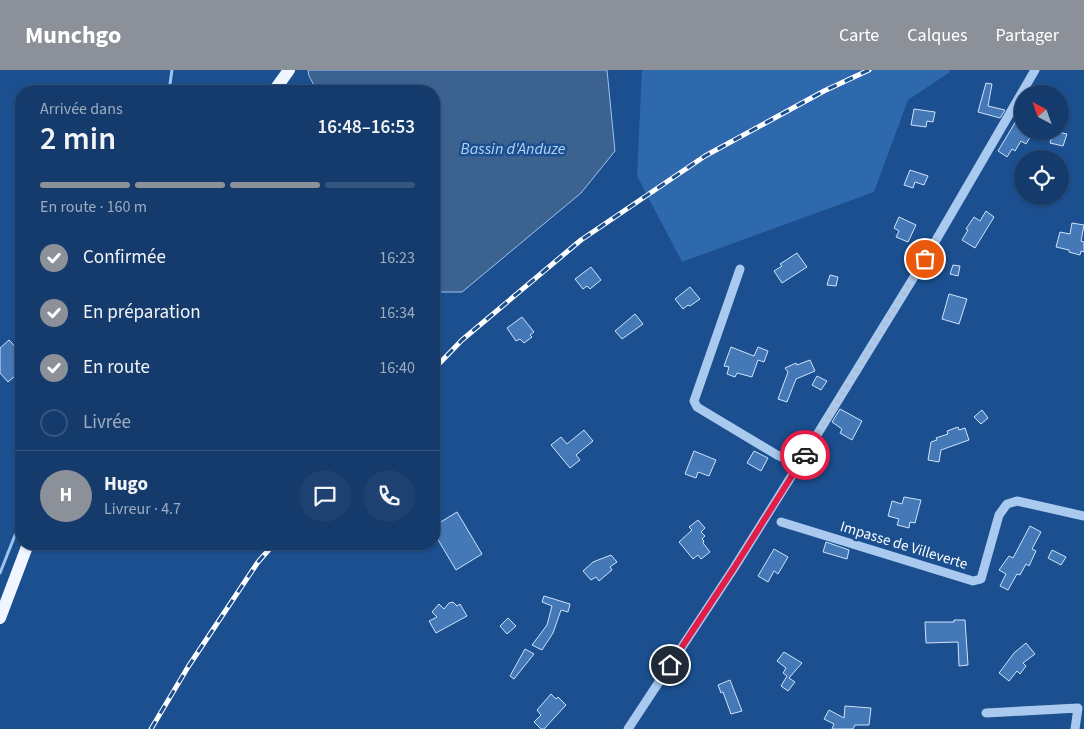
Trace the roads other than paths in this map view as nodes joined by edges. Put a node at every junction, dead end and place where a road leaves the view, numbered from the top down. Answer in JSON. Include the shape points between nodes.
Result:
{"nodes":[{"id":1,"x":289,"y":70,"type":"edge"},
{"id":2,"x":1033,"y":71,"type":"edge"},
{"id":3,"x":278,"y":85,"type":"edge"},
{"id":4,"x":740,"y":270,"type":"dead end"},
{"id":5,"x":799,"y":464,"type":"junction"},
{"id":6,"x":1084,"y":516,"type":"edge"},
{"id":7,"x":782,"y":522,"type":"dead end"},
{"id":8,"x":26,"y":550,"type":"edge"},
{"id":9,"x":0,"y":618,"type":"edge"},
{"id":10,"x":986,"y":713,"type":"dead end"},
{"id":11,"x":628,"y":729,"type":"edge"},
{"id":12,"x":1075,"y":729,"type":"edge"}],
"edges":[{"from":1,"to":3,"type":"main road"},
{"from":2,"to":5,"type":"street","via":[[925,259]]},
{"from":4,"to":5,"type":"street","via":[[694,401],[697,408],[777,455]]},
{"from":5,"to":11,"type":"street"},
{"from":6,"to":7,"type":"street","name":"Impasse de Villeverte","via":[[1017,501],[1007,504],[999,516],[980,579],[973,581]]},
{"from":8,"to":9,"type":"main road"},
{"from":10,"to":12,"type":"street","via":[[1078,708]]}]}
